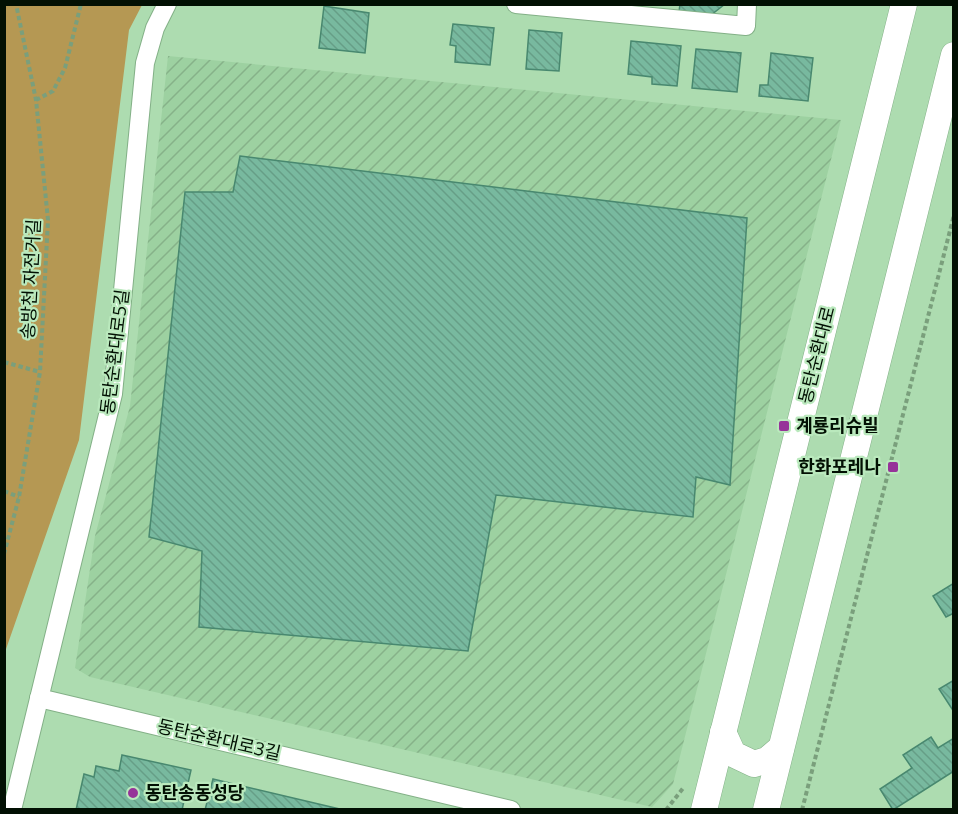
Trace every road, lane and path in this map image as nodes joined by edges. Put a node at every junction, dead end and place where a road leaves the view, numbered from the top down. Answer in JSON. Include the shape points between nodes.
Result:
{"nodes":[{"id":1,"x":81,"y":4,"type":"edge"},
{"id":2,"x":167,"y":4,"type":"edge"},
{"id":3,"x":516,"y":4,"type":"edge"},
{"id":4,"x":747,"y":4,"type":"edge"},
{"id":5,"x":904,"y":4,"type":"edge"},
{"id":6,"x":16,"y":5,"type":"edge"},
{"id":7,"x":954,"y":55,"type":"edge"},
{"id":8,"x":36,"y":100,"type":"junction"},
{"id":9,"x":954,"y":215,"type":"edge"},
{"id":10,"x":4,"y":362,"type":"edge"},
{"id":11,"x":40,"y":372,"type":"junction"},
{"id":12,"x":4,"y":491,"type":"edge"},
{"id":13,"x":20,"y":497,"type":"junction"},
{"id":14,"x":4,"y":554,"type":"edge"},
{"id":15,"x":39,"y":698,"type":"junction"},
{"id":16,"x":723,"y":732,"type":"junction"},
{"id":17,"x":781,"y":748,"type":"junction"},
{"id":18,"x":12,"y":810,"type":"edge"},
{"id":19,"x":511,"y":810,"type":"edge"},
{"id":20,"x":704,"y":810,"type":"edge"},
{"id":21,"x":766,"y":810,"type":"edge"},
{"id":22,"x":802,"y":810,"type":"edge"}],
"edges":[{"from":1,"to":8,"type":"path","via":[[65,68],[53,91]]},
{"from":2,"to":15,"type":"street","name":"동탄순환대로5길","via":[[145,63],[113,394]]},
{"from":3,"to":4,"type":"street","via":[[746,26]]},
{"from":5,"to":16,"type":"main road","name":"동탄순환대로"},
{"from":6,"to":8,"type":"path","name":"송방천 자전거길"},
{"from":7,"to":17,"type":"main road"},
{"from":8,"to":11,"type":"path","name":"송방천 자전거길","via":[[48,220]]},
{"from":9,"to":22,"type":"path"},
{"from":10,"to":11,"type":"path"},
{"from":11,"to":13,"type":"path","name":"송방천 자전거길"},
{"from":12,"to":13,"type":"path"},
{"from":13,"to":14,"type":"path","name":"송방천 자전거길"},
{"from":15,"to":18,"type":"street"},
{"from":15,"to":19,"type":"street","name":"동탄순환대로3길"},
{"from":16,"to":17,"type":"main road","via":[[733,754],[754,764],[767,760]]},
{"from":16,"to":20,"type":"main road","name":"동탄순환대로"},
{"from":17,"to":21,"type":"main road"}]}
